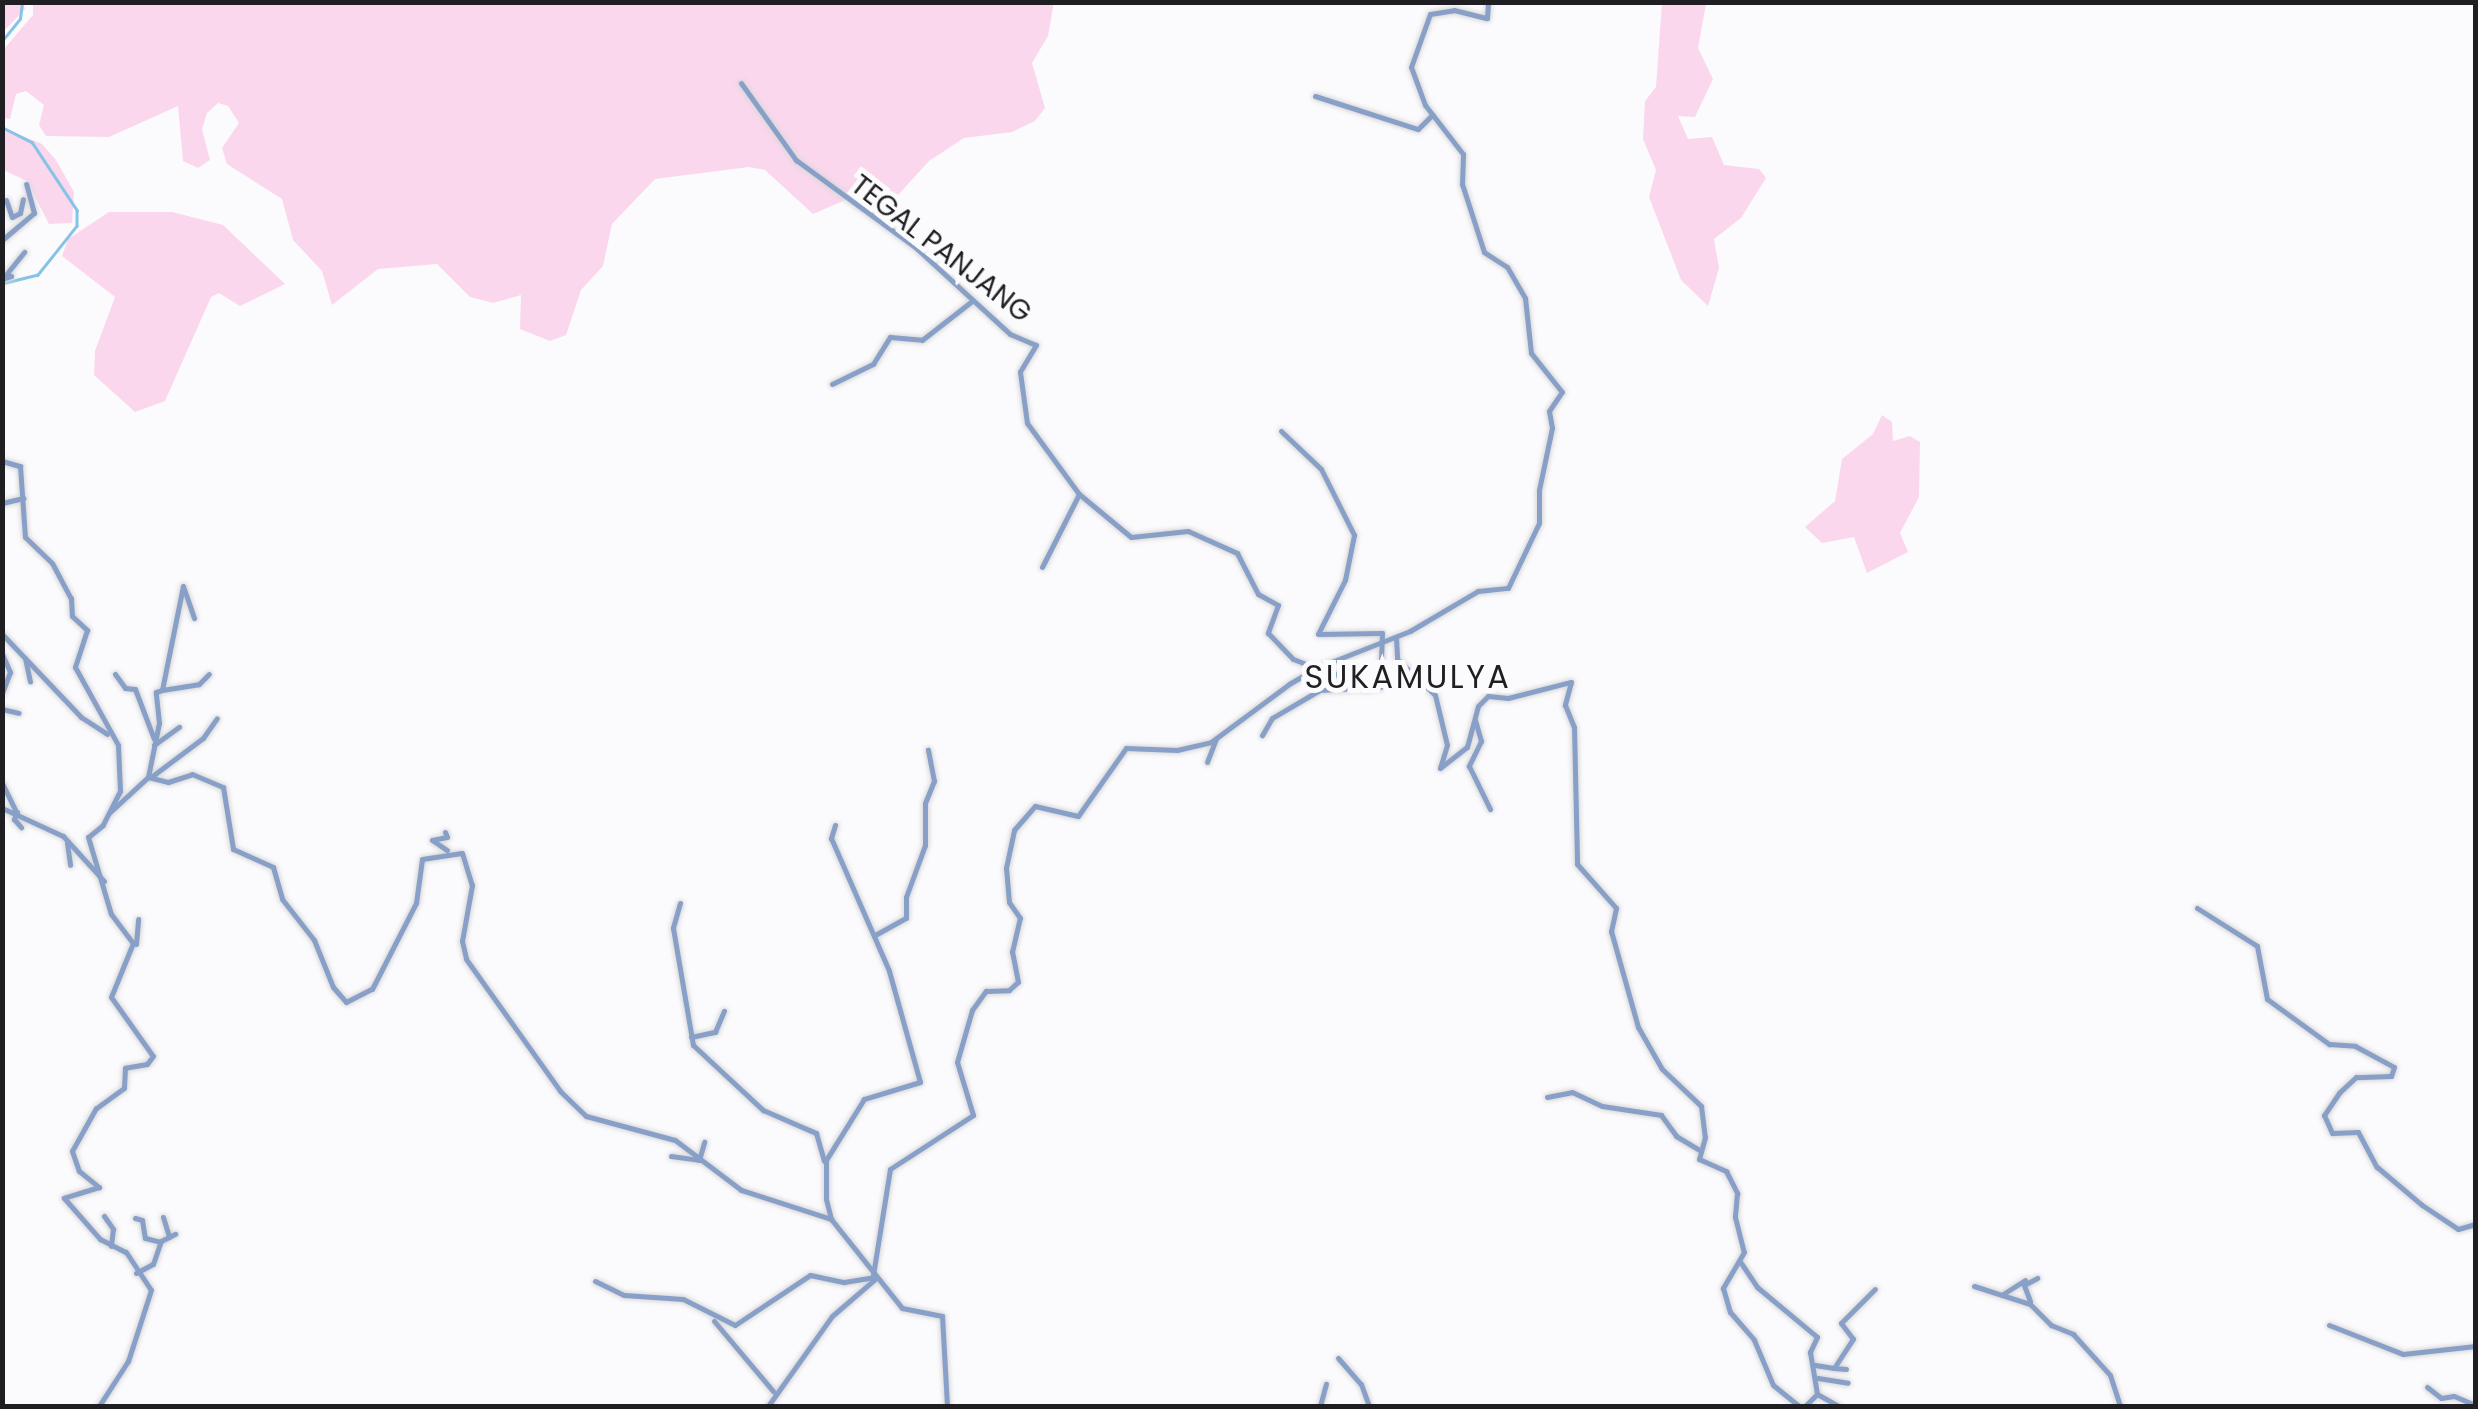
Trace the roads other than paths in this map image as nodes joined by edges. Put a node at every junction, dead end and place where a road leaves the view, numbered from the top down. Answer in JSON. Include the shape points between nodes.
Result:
{"nodes":[{"id":1,"x":1488,"y":2,"type":"edge"},
{"id":2,"x":741,"y":83,"type":"dead end"},
{"id":3,"x":1315,"y":96,"type":"dead end"},
{"id":4,"x":1432,"y":116,"type":"junction"},
{"id":5,"x":26,"y":184,"type":"dead end"},
{"id":6,"x":26,"y":198,"type":"junction"},
{"id":7,"x":14,"y":215,"type":"junction"},
{"id":8,"x":14,"y":228,"type":"junction"},
{"id":9,"x":2,"y":240,"type":"edge"},
{"id":10,"x":24,"y":252,"type":"dead end"},
{"id":11,"x":4,"y":275,"type":"edge"},
{"id":12,"x":972,"y":301,"type":"junction"},
{"id":13,"x":832,"y":384,"type":"dead end"},
{"id":14,"x":1281,"y":430,"type":"dead end"},
{"id":15,"x":2,"y":461,"type":"edge"},
{"id":16,"x":1079,"y":494,"type":"junction"},
{"id":17,"x":23,"y":498,"type":"junction"},
{"id":18,"x":2,"y":502,"type":"edge"},
{"id":19,"x":1042,"y":567,"type":"dead end"},
{"id":20,"x":194,"y":618,"type":"dead end"},
{"id":21,"x":2,"y":634,"type":"edge"},
{"id":22,"x":1396,"y":637,"type":"junction"},
{"id":23,"x":1383,"y":639,"type":"junction"},
{"id":24,"x":2,"y":654,"type":"edge"},
{"id":25,"x":24,"y":655,"type":"junction"},
{"id":26,"x":1316,"y":668,"type":"junction"},
{"id":27,"x":1330,"y":671,"type":"junction"},
{"id":28,"x":114,"y":674,"type":"dead end"},
{"id":29,"x":210,"y":674,"type":"dead end"},
{"id":30,"x":30,"y":681,"type":"dead end"},
{"id":31,"x":1362,"y":688,"type":"junction"},
{"id":32,"x":162,"y":690,"type":"junction"},
{"id":33,"x":1319,"y":690,"type":"junction"},
{"id":34,"x":2,"y":693,"type":"edge"},
{"id":35,"x":2,"y":708,"type":"edge"},
{"id":36,"x":19,"y":713,"type":"dead end"},
{"id":37,"x":1474,"y":717,"type":"junction"},
{"id":38,"x":216,"y":718,"type":"dead end"},
{"id":39,"x":180,"y":726,"type":"dead end"},
{"id":40,"x":1262,"y":735,"type":"dead end"},
{"id":41,"x":1216,"y":740,"type":"junction"},
{"id":42,"x":117,"y":743,"type":"junction"},
{"id":43,"x":153,"y":744,"type":"junction"},
{"id":44,"x":928,"y":750,"type":"dead end"},
{"id":45,"x":1207,"y":762,"type":"dead end"},
{"id":46,"x":150,"y":777,"type":"junction"},
{"id":47,"x":2,"y":783,"type":"edge"},
{"id":48,"x":2,"y":808,"type":"edge"},
{"id":49,"x":1490,"y":808,"type":"dead end"},
{"id":50,"x":16,"y":811,"type":"junction"},
{"id":51,"x":107,"y":815,"type":"junction"},
{"id":52,"x":835,"y":825,"type":"dead end"},
{"id":53,"x":21,"y":827,"type":"dead end"},
{"id":54,"x":445,"y":832,"type":"dead end"},
{"id":55,"x":66,"y":840,"type":"junction"},
{"id":56,"x":450,"y":852,"type":"junction"},
{"id":57,"x":70,"y":865,"type":"dead end"},
{"id":58,"x":106,"y":884,"type":"junction"},
{"id":59,"x":680,"y":903,"type":"dead end"},
{"id":60,"x":2197,"y":908,"type":"dead end"},
{"id":61,"x":138,"y":919,"type":"dead end"},
{"id":62,"x":875,"y":935,"type":"junction"},
{"id":63,"x":132,"y":950,"type":"junction"},
{"id":64,"x":724,"y":1011,"type":"dead end"},
{"id":65,"x":691,"y":1037,"type":"junction"},
{"id":66,"x":1547,"y":1097,"type":"dead end"},
{"id":67,"x":704,"y":1142,"type":"dead end"},
{"id":68,"x":1699,"y":1150,"type":"junction"},
{"id":69,"x":672,"y":1156,"type":"dead end"},
{"id":70,"x":700,"y":1160,"type":"junction"},
{"id":71,"x":823,"y":1173,"type":"junction"},
{"id":72,"x":104,"y":1216,"type":"dead end"},
{"id":73,"x":163,"y":1217,"type":"dead end"},
{"id":74,"x":135,"y":1218,"type":"dead end"},
{"id":75,"x":831,"y":1220,"type":"junction"},
{"id":76,"x":2476,"y":1224,"type":"edge"},
{"id":77,"x":160,"y":1242,"type":"junction"},
{"id":78,"x":111,"y":1246,"type":"junction"},
{"id":79,"x":1741,"y":1263,"type":"junction"},
{"id":80,"x":136,"y":1273,"type":"junction"},
{"id":81,"x":874,"y":1277,"type":"junction"},
{"id":82,"x":2037,"y":1278,"type":"dead end"},
{"id":83,"x":2026,"y":1280,"type":"junction"},
{"id":84,"x":596,"y":1281,"type":"dead end"},
{"id":85,"x":1974,"y":1286,"type":"dead end"},
{"id":86,"x":1875,"y":1290,"type":"dead end"},
{"id":87,"x":2003,"y":1294,"type":"junction"},
{"id":88,"x":2035,"y":1307,"type":"junction"},
{"id":89,"x":713,"y":1319,"type":"junction"},
{"id":90,"x":2328,"y":1325,"type":"dead end"},
{"id":91,"x":2476,"y":1346,"type":"edge"},
{"id":92,"x":1338,"y":1358,"type":"dead end"},
{"id":93,"x":1813,"y":1362,"type":"junction"},
{"id":94,"x":1834,"y":1368,"type":"junction"},
{"id":95,"x":1846,"y":1369,"type":"dead end"},
{"id":96,"x":1818,"y":1378,"type":"junction"},
{"id":97,"x":1848,"y":1383,"type":"dead end"},
{"id":98,"x":1326,"y":1384,"type":"dead end"},
{"id":99,"x":2428,"y":1388,"type":"dead end"},
{"id":100,"x":773,"y":1391,"type":"junction"},
{"id":101,"x":1817,"y":1394,"type":"junction"},
{"id":102,"x":2473,"y":1404,"type":"edge"},
{"id":103,"x":99,"y":1406,"type":"edge"},
{"id":104,"x":768,"y":1406,"type":"edge"},
{"id":105,"x":948,"y":1406,"type":"edge"},
{"id":106,"x":1320,"y":1406,"type":"edge"},
{"id":107,"x":1369,"y":1406,"type":"edge"},
{"id":108,"x":1802,"y":1406,"type":"edge"},
{"id":109,"x":1839,"y":1406,"type":"edge"},
{"id":110,"x":2120,"y":1406,"type":"edge"}],
"edges":[{"from":1,"to":4,"type":"street","via":[[1486,18],[1454,10],[1430,14],[1410,67]]},
{"from":2,"to":12,"type":"street","name":"TEGAL PANJANG","via":[[796,160],[915,247]]},
{"from":3,"to":4,"type":"street","via":[[1418,130]]},
{"from":4,"to":22,"type":"street","via":[[1463,154],[1462,184],[1483,248],[1509,270],[1523,295],[1530,350],[1562,396],[1549,411],[1539,523],[1514,583],[1478,591]]},
{"from":5,"to":6,"type":"street"},
{"from":6,"to":7,"type":"street"},
{"from":6,"to":7,"type":"street","via":[[7,202]]},
{"from":6,"to":8,"type":"street","via":[[34,213]]},
{"from":7,"to":8,"type":"street"},
{"from":8,"to":9,"type":"street"},
{"from":10,"to":11,"type":"street"},
{"from":12,"to":13,"type":"street","via":[[922,340],[890,337],[873,364]]},
{"from":12,"to":16,"type":"street","name":"TEGAL PANJANG","via":[[1010,334],[1036,344],[1020,372],[1027,424]]},
{"from":14,"to":23,"type":"street","via":[[1321,469],[1354,535],[1345,580],[1318,634],[1336,638],[1375,628]]},
{"from":15,"to":17,"type":"street","via":[[19,464]]},
{"from":16,"to":19,"type":"street"},
{"from":16,"to":26,"type":"street","name":"TEGAL PANJANG","via":[[1131,537],[1188,531],[1237,553],[1258,594],[1278,605],[1268,633],[1292,659]]},
{"from":17,"to":18,"type":"street"},
{"from":17,"to":42,"type":"street","via":[[26,540],[52,564],[71,598],[72,616],[87,630],[75,667]]},
{"from":20,"to":32,"type":"street","via":[[183,586]]},
{"from":21,"to":25,"type":"street"},
{"from":22,"to":23,"type":"street"},
{"from":22,"to":37,"type":"street","via":[[1397,658],[1435,695],[1447,745],[1437,767],[1448,767],[1467,747]]},
{"from":23,"to":26,"type":"street"},
{"from":23,"to":31,"type":"street","via":[[1383,681]]},
{"from":24,"to":34,"type":"street","via":[[10,672]]},
{"from":25,"to":30,"type":"street"},
{"from":25,"to":42,"type":"street","via":[[81,717]]},
{"from":26,"to":27,"type":"street"},
{"from":26,"to":41,"type":"street"},
{"from":27,"to":31,"type":"street"},
{"from":27,"to":33,"type":"street","via":[[1314,681]]},
{"from":28,"to":43,"type":"street","via":[[143,703]]},
{"from":29,"to":32,"type":"street","via":[[200,684]]},
{"from":31,"to":33,"type":"street","via":[[1336,684]]},
{"from":32,"to":43,"type":"street","via":[[156,692]]},
{"from":33,"to":40,"type":"street","via":[[1272,718]]},
{"from":35,"to":36,"type":"street"},
{"from":37,"to":49,"type":"street","via":[[1482,741],[1468,766]]},
{"from":37,"to":68,"type":"street","via":[[1488,696],[1508,698],[1570,680],[1565,705],[1574,727],[1576,859],[1616,908],[1612,934],[1638,1027],[1662,1069],[1701,1106],[1705,1137]]},
{"from":38,"to":46,"type":"street","via":[[203,738]]},
{"from":39,"to":43,"type":"street"},
{"from":41,"to":45,"type":"street"},
{"from":41,"to":81,"type":"street","via":[[1177,750],[1126,748],[1078,816],[1035,806],[1014,830],[1006,868],[1009,902],[1020,918],[1012,952],[1018,982],[1006,991],[986,991],[972,1010],[957,1062],[972,1115],[890,1169]]},
{"from":42,"to":51,"type":"street","via":[[120,789]]},
{"from":43,"to":46,"type":"street"},
{"from":44,"to":62,"type":"street","via":[[934,780],[906,918]]},
{"from":46,"to":51,"type":"street"},
{"from":46,"to":56,"type":"street","via":[[168,782],[196,775],[223,788],[233,850],[273,867],[282,899],[314,940],[332,987],[346,1002],[372,989],[416,902],[422,859]]},
{"from":47,"to":50,"type":"street"},
{"from":48,"to":50,"type":"street"},
{"from":50,"to":53,"type":"street"},
{"from":50,"to":55,"type":"street"},
{"from":51,"to":58,"type":"street","via":[[88,836]]},
{"from":52,"to":62,"type":"street","via":[[834,844]]},
{"from":54,"to":56,"type":"street","via":[[447,837],[432,840]]},
{"from":55,"to":57,"type":"street"},
{"from":55,"to":58,"type":"street"},
{"from":56,"to":70,"type":"street","via":[[464,854],[470,871],[466,959],[560,1091],[586,1116],[674,1140]]},
{"from":58,"to":63,"type":"street","via":[[111,914],[132,939]]},
{"from":59,"to":65,"type":"street","via":[[673,928],[684,962]]},
{"from":60,"to":76,"type":"street","via":[[2257,946],[2267,999],[2329,1044],[2355,1046],[2394,1066],[2391,1076],[2356,1078],[2339,1093],[2324,1115],[2332,1134],[2358,1132],[2377,1167],[2422,1205],[2458,1229]]},
{"from":61,"to":63,"type":"street"},
{"from":62,"to":71,"type":"street","via":[[920,1082],[864,1099]]},
{"from":63,"to":78,"type":"street","via":[[110,993],[152,1059],[125,1068],[124,1088],[96,1108],[72,1151],[77,1168],[96,1179],[97,1190],[68,1194],[63,1201]]},
{"from":64,"to":65,"type":"street","via":[[715,1032]]},
{"from":65,"to":71,"type":"street","via":[[763,1110],[816,1133],[826,1152]]},
{"from":66,"to":68,"type":"street","via":[[1572,1092],[1602,1106],[1660,1115]]},
{"from":67,"to":70,"type":"street"},
{"from":68,"to":79,"type":"street","via":[[1701,1162],[1732,1178]]},
{"from":69,"to":70,"type":"street"},
{"from":70,"to":75,"type":"street","via":[[741,1190]]},
{"from":71,"to":75,"type":"street"},
{"from":72,"to":78,"type":"street","via":[[113,1230]]},
{"from":73,"to":77,"type":"street","via":[[172,1235]]},
{"from":74,"to":77,"type":"street","via":[[142,1220],[146,1238]]},
{"from":75,"to":81,"type":"street"},
{"from":77,"to":80,"type":"street","via":[[153,1264]]},
{"from":78,"to":80,"type":"street","via":[[126,1252]]},
{"from":79,"to":93,"type":"street","via":[[1800,1328],[1815,1335]]},
{"from":79,"to":108,"type":"street","via":[[1724,1288],[1730,1312],[1754,1340],[1773,1384]]},
{"from":80,"to":103,"type":"street","via":[[151,1290],[128,1361]]},
{"from":81,"to":89,"type":"street","via":[[844,1282],[810,1275],[738,1325]]},
{"from":81,"to":100,"type":"street","via":[[832,1316],[798,1370]]},
{"from":81,"to":105,"type":"street","via":[[906,1311],[942,1316]]},
{"from":82,"to":83,"type":"street"},
{"from":83,"to":87,"type":"street"},
{"from":83,"to":88,"type":"street","via":[[2023,1291]]},
{"from":84,"to":89,"type":"street","via":[[628,1296],[683,1299]]},
{"from":85,"to":87,"type":"street"},
{"from":86,"to":94,"type":"street","via":[[1841,1323],[1853,1338]]},
{"from":87,"to":88,"type":"street"},
{"from":88,"to":110,"type":"street","via":[[2096,1354]]},
{"from":89,"to":100,"type":"street"},
{"from":90,"to":91,"type":"street","via":[[2403,1354]]},
{"from":92,"to":107,"type":"street","via":[[1361,1384]]},
{"from":93,"to":94,"type":"street"},
{"from":93,"to":96,"type":"street"},
{"from":94,"to":95,"type":"street"},
{"from":96,"to":97,"type":"street"},
{"from":96,"to":101,"type":"street"},
{"from":98,"to":106,"type":"street"},
{"from":99,"to":102,"type":"street","via":[[2440,1398]]},
{"from":100,"to":104,"type":"street"},
{"from":101,"to":108,"type":"street"},
{"from":101,"to":109,"type":"street"}]}
